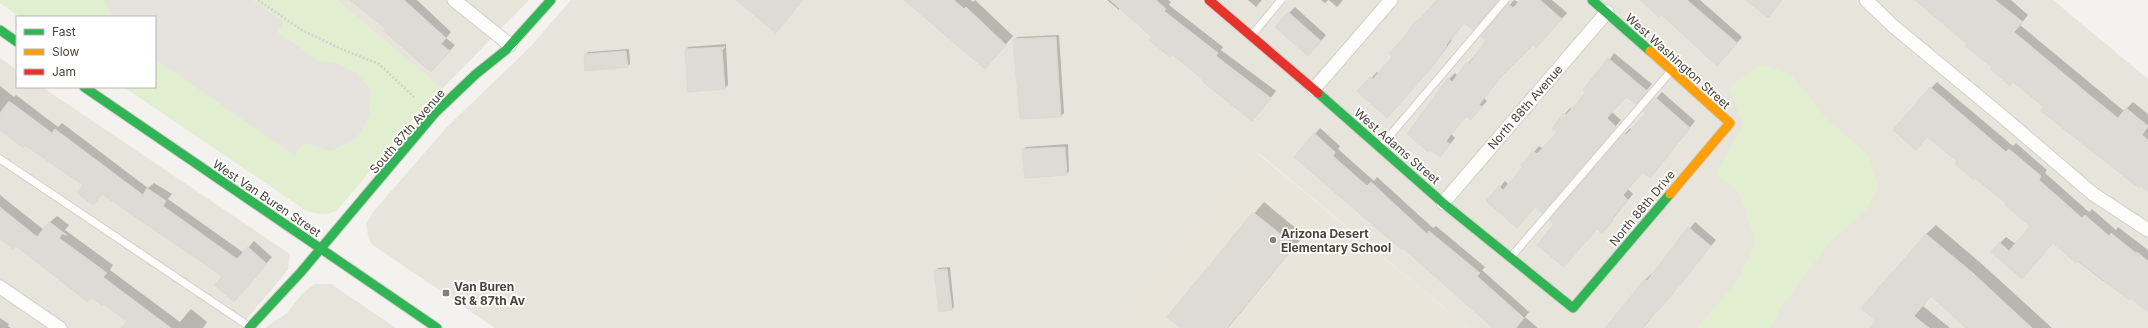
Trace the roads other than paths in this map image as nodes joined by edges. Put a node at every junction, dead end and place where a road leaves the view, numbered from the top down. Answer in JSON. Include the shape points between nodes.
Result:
{"nodes":[{"id":1,"x":454,"y":0,"type":"edge"},
{"id":2,"x":551,"y":0,"type":"edge"},
{"id":3,"x":1208,"y":0,"type":"edge"},
{"id":4,"x":1282,"y":0,"type":"edge"},
{"id":5,"x":1391,"y":0,"type":"edge"},
{"id":6,"x":1505,"y":0,"type":"edge"},
{"id":7,"x":1592,"y":0,"type":"edge"},
{"id":8,"x":1866,"y":0,"type":"edge"},
{"id":9,"x":1607,"y":12,"type":"junction"},
{"id":10,"x":0,"y":30,"type":"edge"},
{"id":11,"x":1252,"y":35,"type":"junction"},
{"id":12,"x":16,"y":41,"type":"edge"},
{"id":13,"x":510,"y":45,"type":"junction"},
{"id":14,"x":1671,"y":70,"type":"junction"},
{"id":15,"x":85,"y":88,"type":"edge"},
{"id":16,"x":1314,"y":90,"type":"junction"},
{"id":17,"x":1730,"y":123,"type":"joint"},
{"id":18,"x":1380,"y":147,"type":"junction"},
{"id":19,"x":0,"y":159,"type":"edge"},
{"id":20,"x":1443,"y":203,"type":"junction"},
{"id":21,"x":2148,"y":230,"type":"edge"},
{"id":22,"x":320,"y":249,"type":"junction"},
{"id":23,"x":1511,"y":258,"type":"junction"},
{"id":24,"x":0,"y":287,"type":"edge"},
{"id":25,"x":1573,"y":308,"type":"joint"},
{"id":26,"x":60,"y":328,"type":"edge"},
{"id":27,"x":250,"y":328,"type":"edge"},
{"id":28,"x":437,"y":328,"type":"edge"}],
"edges":[{"from":1,"to":13,"type":"street"},
{"from":2,"to":13,"type":"street","name":"South 87th Avenue"},
{"from":3,"to":11,"type":"street","name":"West Adams Street"},
{"from":4,"to":11,"type":"lane"},
{"from":5,"to":16,"type":"street"},
{"from":6,"to":18,"type":"lane"},
{"from":7,"to":9,"type":"street","name":"West Washington Street"},
{"from":8,"to":21,"type":"street","via":[[1893,26],[2093,194]]},
{"from":9,"to":14,"type":"street","name":"West Washington Street"},
{"from":9,"to":20,"type":"street","name":"North 88th Avenue"},
{"from":10,"to":12,"type":"street"},
{"from":11,"to":16,"type":"street","name":"West Adams Street"},
{"from":13,"to":22,"type":"street","name":"South 87th Avenue","via":[[435,113]]},
{"from":14,"to":17,"type":"street","name":"West Washington Street"},
{"from":14,"to":23,"type":"lane"},
{"from":15,"to":22,"type":"street","name":"West Van Buren Street"},
{"from":16,"to":18,"type":"street","name":"West Adams Street"},
{"from":17,"to":25,"type":"street","name":"North 88th Drive"},
{"from":18,"to":20,"type":"street","name":"West Adams Street"},
{"from":19,"to":27,"type":"lane"},
{"from":20,"to":23,"type":"street","name":"West Adams Street"},
{"from":22,"to":27,"type":"street","name":"South 87th Avenue"},
{"from":22,"to":28,"type":"street","name":"West Van Buren Street"},
{"from":23,"to":25,"type":"street","name":"West Adams Street"},
{"from":24,"to":26,"type":"street"}]}
